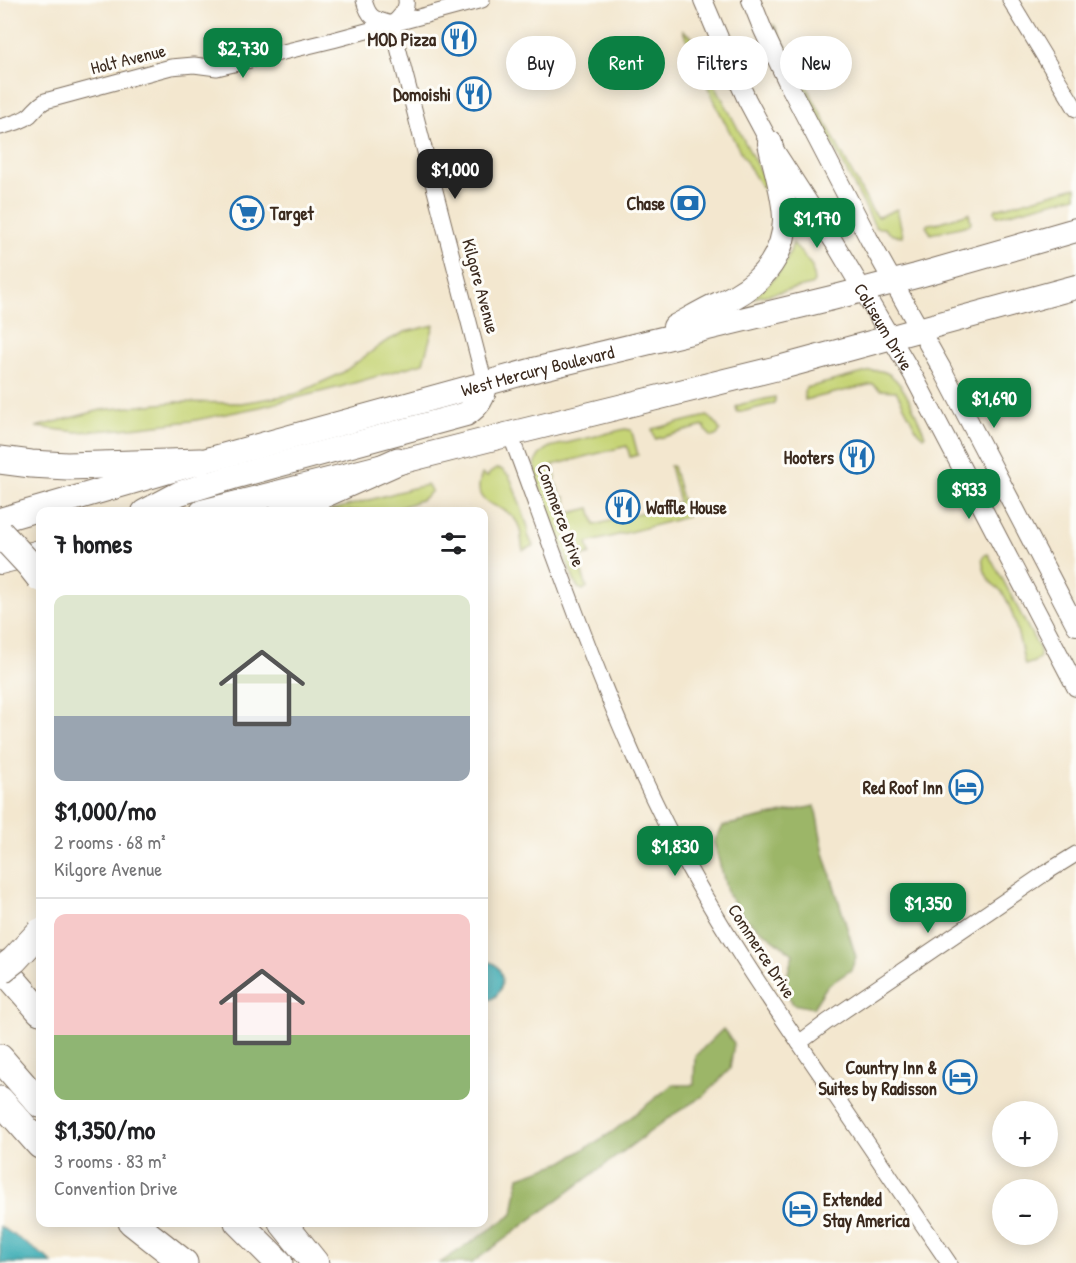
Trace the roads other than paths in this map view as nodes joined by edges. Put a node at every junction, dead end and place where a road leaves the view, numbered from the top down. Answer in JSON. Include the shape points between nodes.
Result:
{"nodes":[{"id":1,"x":364,"y":0,"type":"edge"},
{"id":2,"x":406,"y":0,"type":"edge"},
{"id":3,"x":482,"y":0,"type":"edge"},
{"id":4,"x":704,"y":0,"type":"edge"},
{"id":5,"x":751,"y":0,"type":"edge"},
{"id":6,"x":1010,"y":0,"type":"edge"},
{"id":7,"x":392,"y":24,"type":"junction"},
{"id":8,"x":1076,"y":109,"type":"edge"},
{"id":9,"x":0,"y":127,"type":"edge"},
{"id":10,"x":770,"y":143,"type":"junction"},
{"id":11,"x":1076,"y":230,"type":"edge"},
{"id":12,"x":892,"y":282,"type":"junction"},
{"id":13,"x":1076,"y":287,"type":"edge"},
{"id":14,"x":862,"y":290,"type":"junction"},
{"id":15,"x":919,"y":330,"type":"junction"},
{"id":16,"x":891,"y":338,"type":"junction"},
{"id":17,"x":641,"y":345,"type":"junction"},
{"id":18,"x":485,"y":384,"type":"junction"},
{"id":19,"x":510,"y":434,"type":"junction"},
{"id":20,"x":0,"y":460,"type":"edge"},
{"id":21,"x":398,"y":461,"type":"junction"},
{"id":22,"x":200,"y":462,"type":"junction"},
{"id":23,"x":45,"y":507,"type":"edge"},
{"id":24,"x":153,"y":507,"type":"edge"},
{"id":25,"x":221,"y":507,"type":"edge"},
{"id":26,"x":294,"y":507,"type":"edge"},
{"id":27,"x":36,"y":510,"type":"edge"},
{"id":28,"x":0,"y":520,"type":"edge"},
{"id":29,"x":0,"y":533,"type":"edge"},
{"id":30,"x":36,"y":553,"type":"edge"},
{"id":31,"x":0,"y":562,"type":"edge"},
{"id":32,"x":36,"y":573,"type":"edge"},
{"id":33,"x":1076,"y":626,"type":"edge"},
{"id":34,"x":1076,"y":687,"type":"edge"},
{"id":35,"x":1076,"y":854,"type":"edge"},
{"id":36,"x":36,"y":936,"type":"edge"},
{"id":37,"x":0,"y":965,"type":"edge"},
{"id":38,"x":0,"y":971,"type":"edge"},
{"id":39,"x":36,"y":1006,"type":"edge"},
{"id":40,"x":800,"y":1043,"type":"junction"},
{"id":41,"x":0,"y":1058,"type":"edge"},
{"id":42,"x":36,"y":1099,"type":"edge"},
{"id":43,"x":0,"y":1100,"type":"edge"},
{"id":44,"x":36,"y":1140,"type":"edge"},
{"id":45,"x":138,"y":1227,"type":"edge"},
{"id":46,"x":157,"y":1227,"type":"edge"},
{"id":47,"x":243,"y":1227,"type":"edge"},
{"id":48,"x":286,"y":1227,"type":"edge"},
{"id":49,"x":184,"y":1263,"type":"edge"},
{"id":50,"x":191,"y":1263,"type":"edge"},
{"id":51,"x":279,"y":1263,"type":"edge"},
{"id":52,"x":315,"y":1263,"type":"edge"},
{"id":53,"x":950,"y":1263,"type":"edge"}],
"edges":[{"from":1,"to":7,"type":"street","via":[[367,13]]},
{"from":2,"to":7,"type":"street","via":[[402,14]]},
{"from":3,"to":7,"type":"street","name":"Holt Avenue"},
{"from":4,"to":10,"type":"street","name":"Coliseum Drive"},
{"from":5,"to":12,"type":"street","name":"Coliseum Drive","via":[[787,81]]},
{"from":6,"to":8,"type":"street"},
{"from":7,"to":9,"type":"street","name":"Holt Avenue","via":[[217,68],[171,67],[45,101],[22,120]]},
{"from":7,"to":18,"type":"street","name":"Kilgore Avenue"},
{"from":10,"to":14,"type":"street","name":"Coliseum Drive"},
{"from":10,"to":17,"type":"main road","via":[[785,219],[772,264],[738,295]]},
{"from":11,"to":12,"type":"main road","name":"West Mercury Boulevard"},
{"from":12,"to":14,"type":"main road","name":"West Mercury Boulevard"},
{"from":12,"to":15,"type":"street","name":"Coliseum Drive"},
{"from":13,"to":15,"type":"main road"},
{"from":14,"to":16,"type":"street","name":"Coliseum Drive"},
{"from":14,"to":17,"type":"main road","name":"West Mercury Boulevard"},
{"from":15,"to":16,"type":"main road"},
{"from":15,"to":33,"type":"street","name":"Coliseum Drive"},
{"from":16,"to":19,"type":"main road"},
{"from":16,"to":34,"type":"street","name":"Coliseum Drive"},
{"from":17,"to":18,"type":"main road","name":"West Mercury Boulevard"},
{"from":18,"to":22,"type":"main road","name":"West Mercury Boulevard"},
{"from":18,"to":24,"type":"main road","via":[[479,403],[466,414],[233,477],[180,493]]},
{"from":19,"to":21,"type":"main road"},
{"from":19,"to":40,"type":"street","name":"Commerce Drive","via":[[606,691],[645,783],[699,888]]},
{"from":20,"to":22,"type":"highway","via":[[67,466]]},
{"from":21,"to":25,"type":"main road"},
{"from":21,"to":26,"type":"highway"},
{"from":22,"to":23,"type":"main road","name":"West Mercury Boulevard"},
{"from":27,"to":28,"type":"main road","name":"West Mercury Boulevard"},
{"from":29,"to":32,"type":"highway","bridge":true},
{"from":30,"to":31,"type":"main road"},
{"from":35,"to":40,"type":"street"},
{"from":36,"to":38,"type":"highway","bridge":true},
{"from":37,"to":39,"type":"highway"},
{"from":40,"to":53,"type":"street","name":"Commerce Drive"},
{"from":41,"to":42,"type":"highway"},
{"from":43,"to":44,"type":"highway"},
{"from":45,"to":49,"type":"highway"},
{"from":46,"to":50,"type":"highway"},
{"from":47,"to":51,"type":"highway"},
{"from":48,"to":52,"type":"highway"}]}
